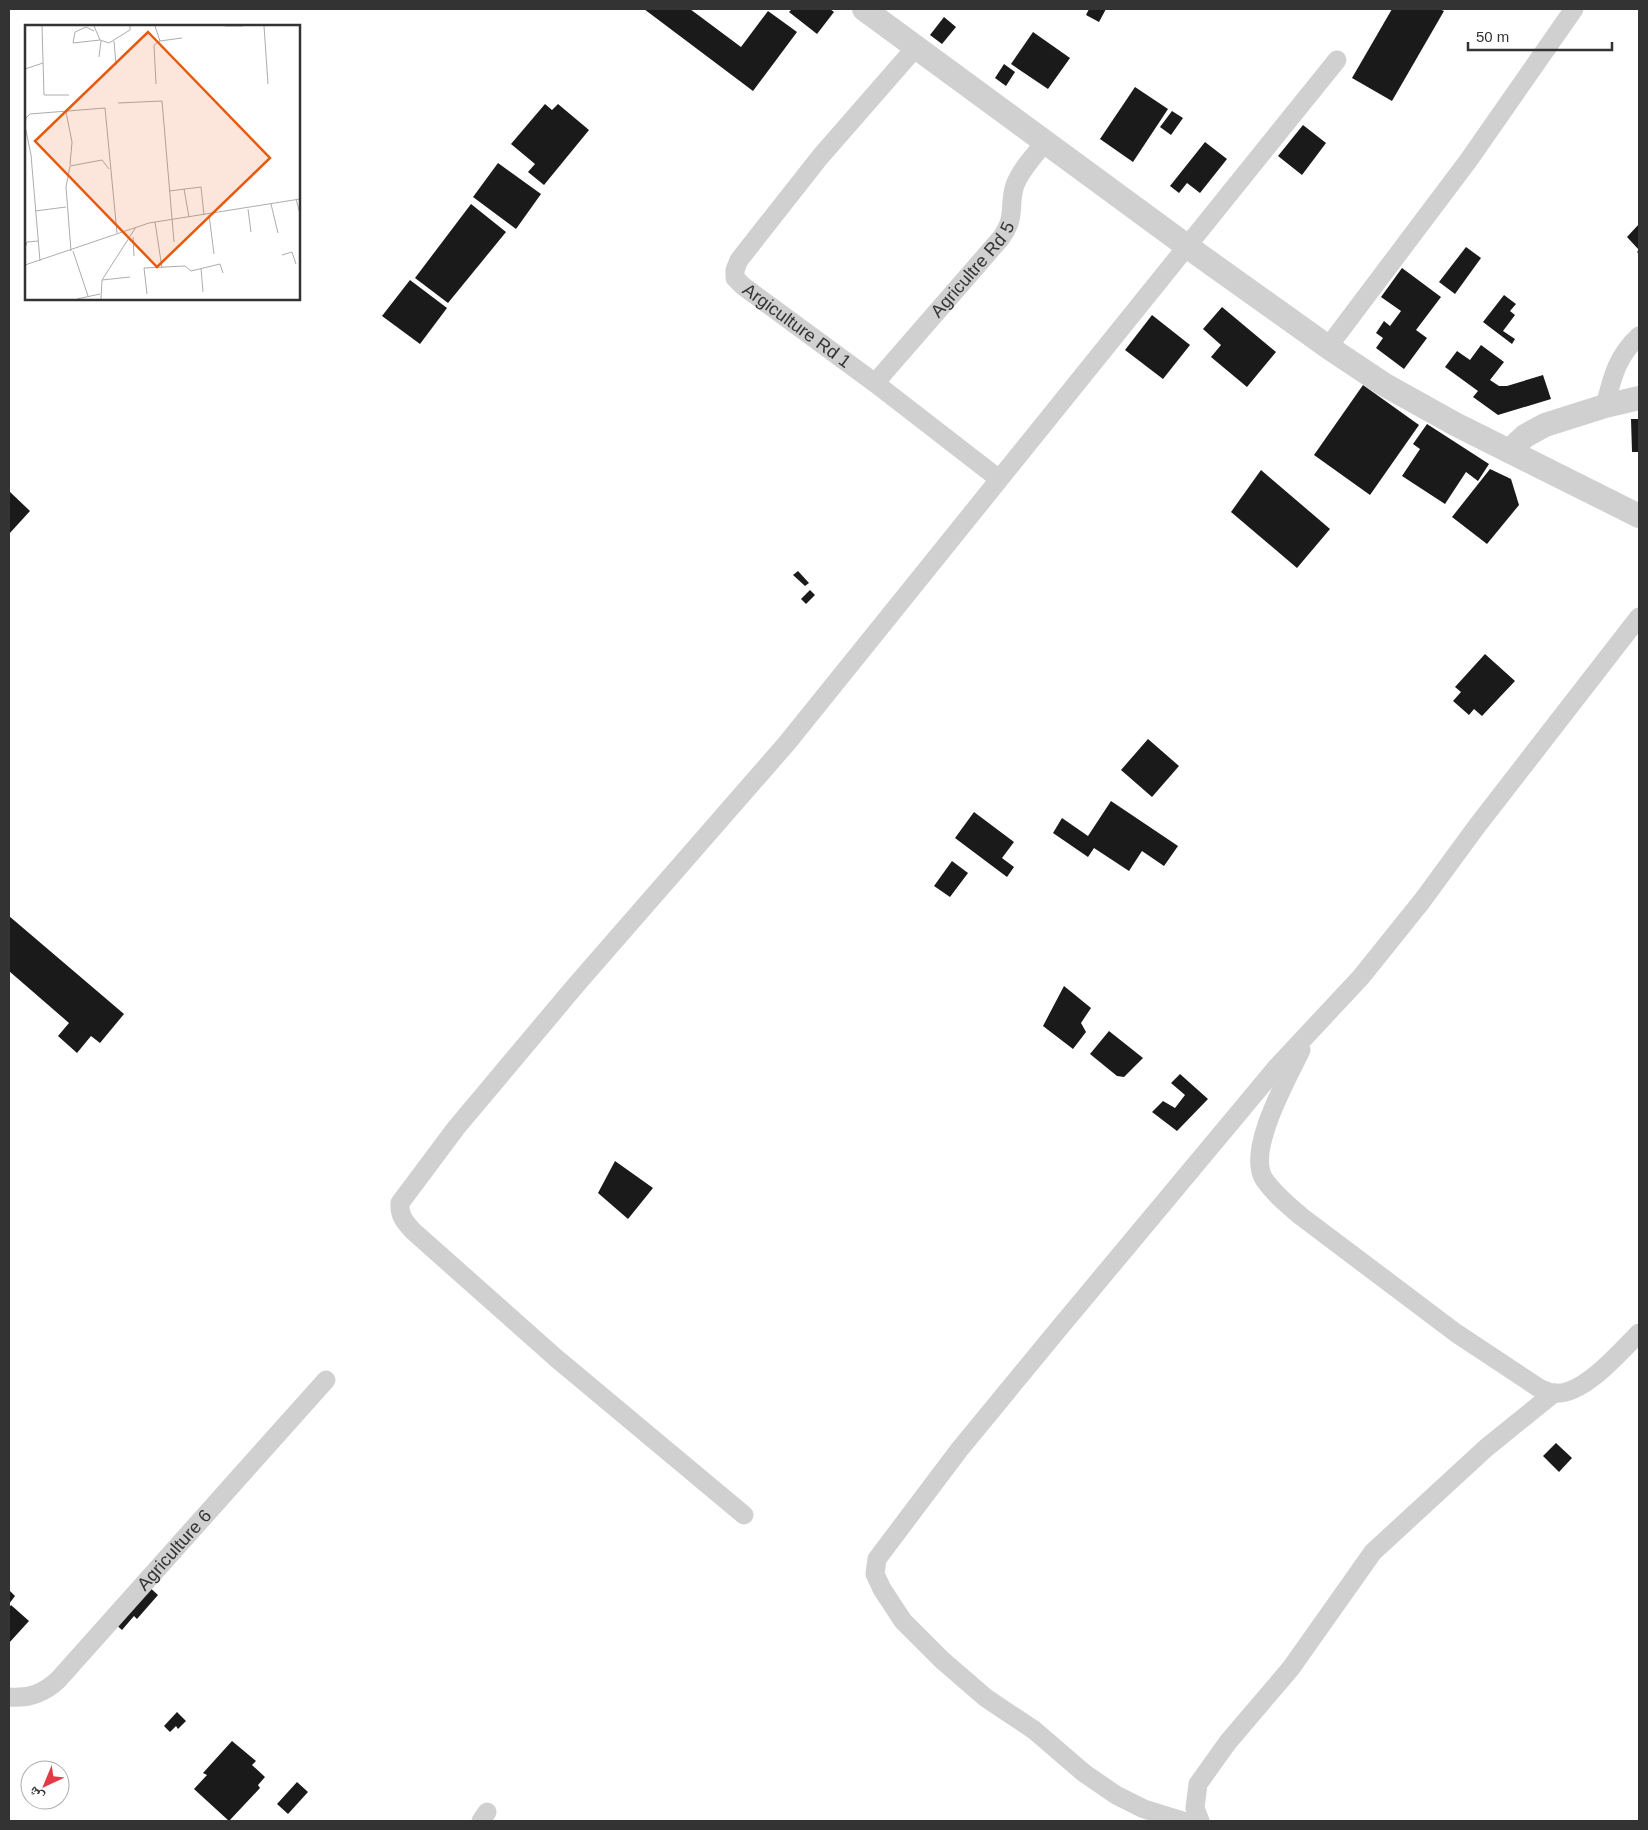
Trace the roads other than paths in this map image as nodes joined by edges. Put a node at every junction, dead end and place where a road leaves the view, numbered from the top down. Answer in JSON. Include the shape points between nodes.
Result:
{"nodes":[{"id":1,"x":1574,"y":9,"type":"edge"},
{"id":2,"x":872,"y":11,"type":"edge"},
{"id":3,"x":916,"y":47,"type":"junction"},
{"id":4,"x":1337,"y":60,"type":"dead end"},
{"id":5,"x":1045,"y":142,"type":"junction"},
{"id":6,"x":1188,"y":247,"type":"junction"},
{"id":7,"x":1639,"y":336,"type":"edge"},
{"id":8,"x":1328,"y":347,"type":"junction"},
{"id":9,"x":875,"y":383,"type":"junction"},
{"id":10,"x":1639,"y":398,"type":"edge"},
{"id":11,"x":1605,"y":406,"type":"junction"},
{"id":12,"x":1509,"y":451,"type":"junction"},
{"id":13,"x":999,"y":479,"type":"junction"},
{"id":14,"x":1639,"y":516,"type":"edge"},
{"id":15,"x":1639,"y":617,"type":"edge"},
{"id":16,"x":1309,"y":1032,"type":"junction"},
{"id":17,"x":1639,"y":1333,"type":"edge"},
{"id":18,"x":326,"y":1380,"type":"dead end"},
{"id":19,"x":1554,"y":1394,"type":"junction"},
{"id":20,"x":744,"y":1515,"type":"dead end"},
{"id":21,"x":9,"y":1696,"type":"edge"},
{"id":22,"x":1183,"y":1821,"type":"edge"},
{"id":23,"x":1200,"y":1821,"type":"edge"}],
"edges":[{"from":1,"to":8,"type":"street","via":[[1468,160]]},
{"from":2,"to":3,"type":"street"},
{"from":3,"to":5,"type":"street"},
{"from":3,"to":9,"type":"street","name":"Argiculture Rd 1","via":[[820,157],[739,260],[735,270],[735,278],[743,286]]},
{"from":4,"to":6,"type":"street"},
{"from":5,"to":6,"type":"street"},
{"from":5,"to":9,"type":"street","name":"Agricultre Rd 5","via":[[1019,176],[1013,193],[1012,219],[1001,238]]},
{"from":6,"to":8,"type":"street"},
{"from":6,"to":13,"type":"street"},
{"from":7,"to":11,"type":"street","via":[[1615,369]]},
{"from":8,"to":12,"type":"street","via":[[1393,389]]},
{"from":9,"to":13,"type":"street","name":"Argiculture Rd 1"},
{"from":10,"to":11,"type":"street"},
{"from":11,"to":12,"type":"street","via":[[1545,424]]},
{"from":12,"to":14,"type":"street"},
{"from":13,"to":20,"type":"street","via":[[787,743],[519,1053],[456,1128],[400,1203],[404,1221],[413,1231],[556,1358]]},
{"from":15,"to":16,"type":"street","via":[[1476,826],[1422,901],[1361,977]]},
{"from":16,"to":19,"type":"street","via":[[1265,1130],[1258,1160],[1263,1178],[1302,1217],[1456,1333],[1539,1388]]},
{"from":16,"to":22,"type":"street","via":[[959,1450],[877,1559],[875,1574],[903,1621],[986,1698],[1034,1730],[1084,1773],[1116,1795],[1144,1809]]},
{"from":17,"to":19,"type":"street","via":[[1585,1384]]},
{"from":18,"to":21,"type":"street","name":"Agriculture 6","via":[[50,1688],[28,1696]]},
{"from":19,"to":23,"type":"street","via":[[1486,1448],[1374,1552],[1292,1668],[1228,1742],[1198,1784],[1195,1808]]}]}
